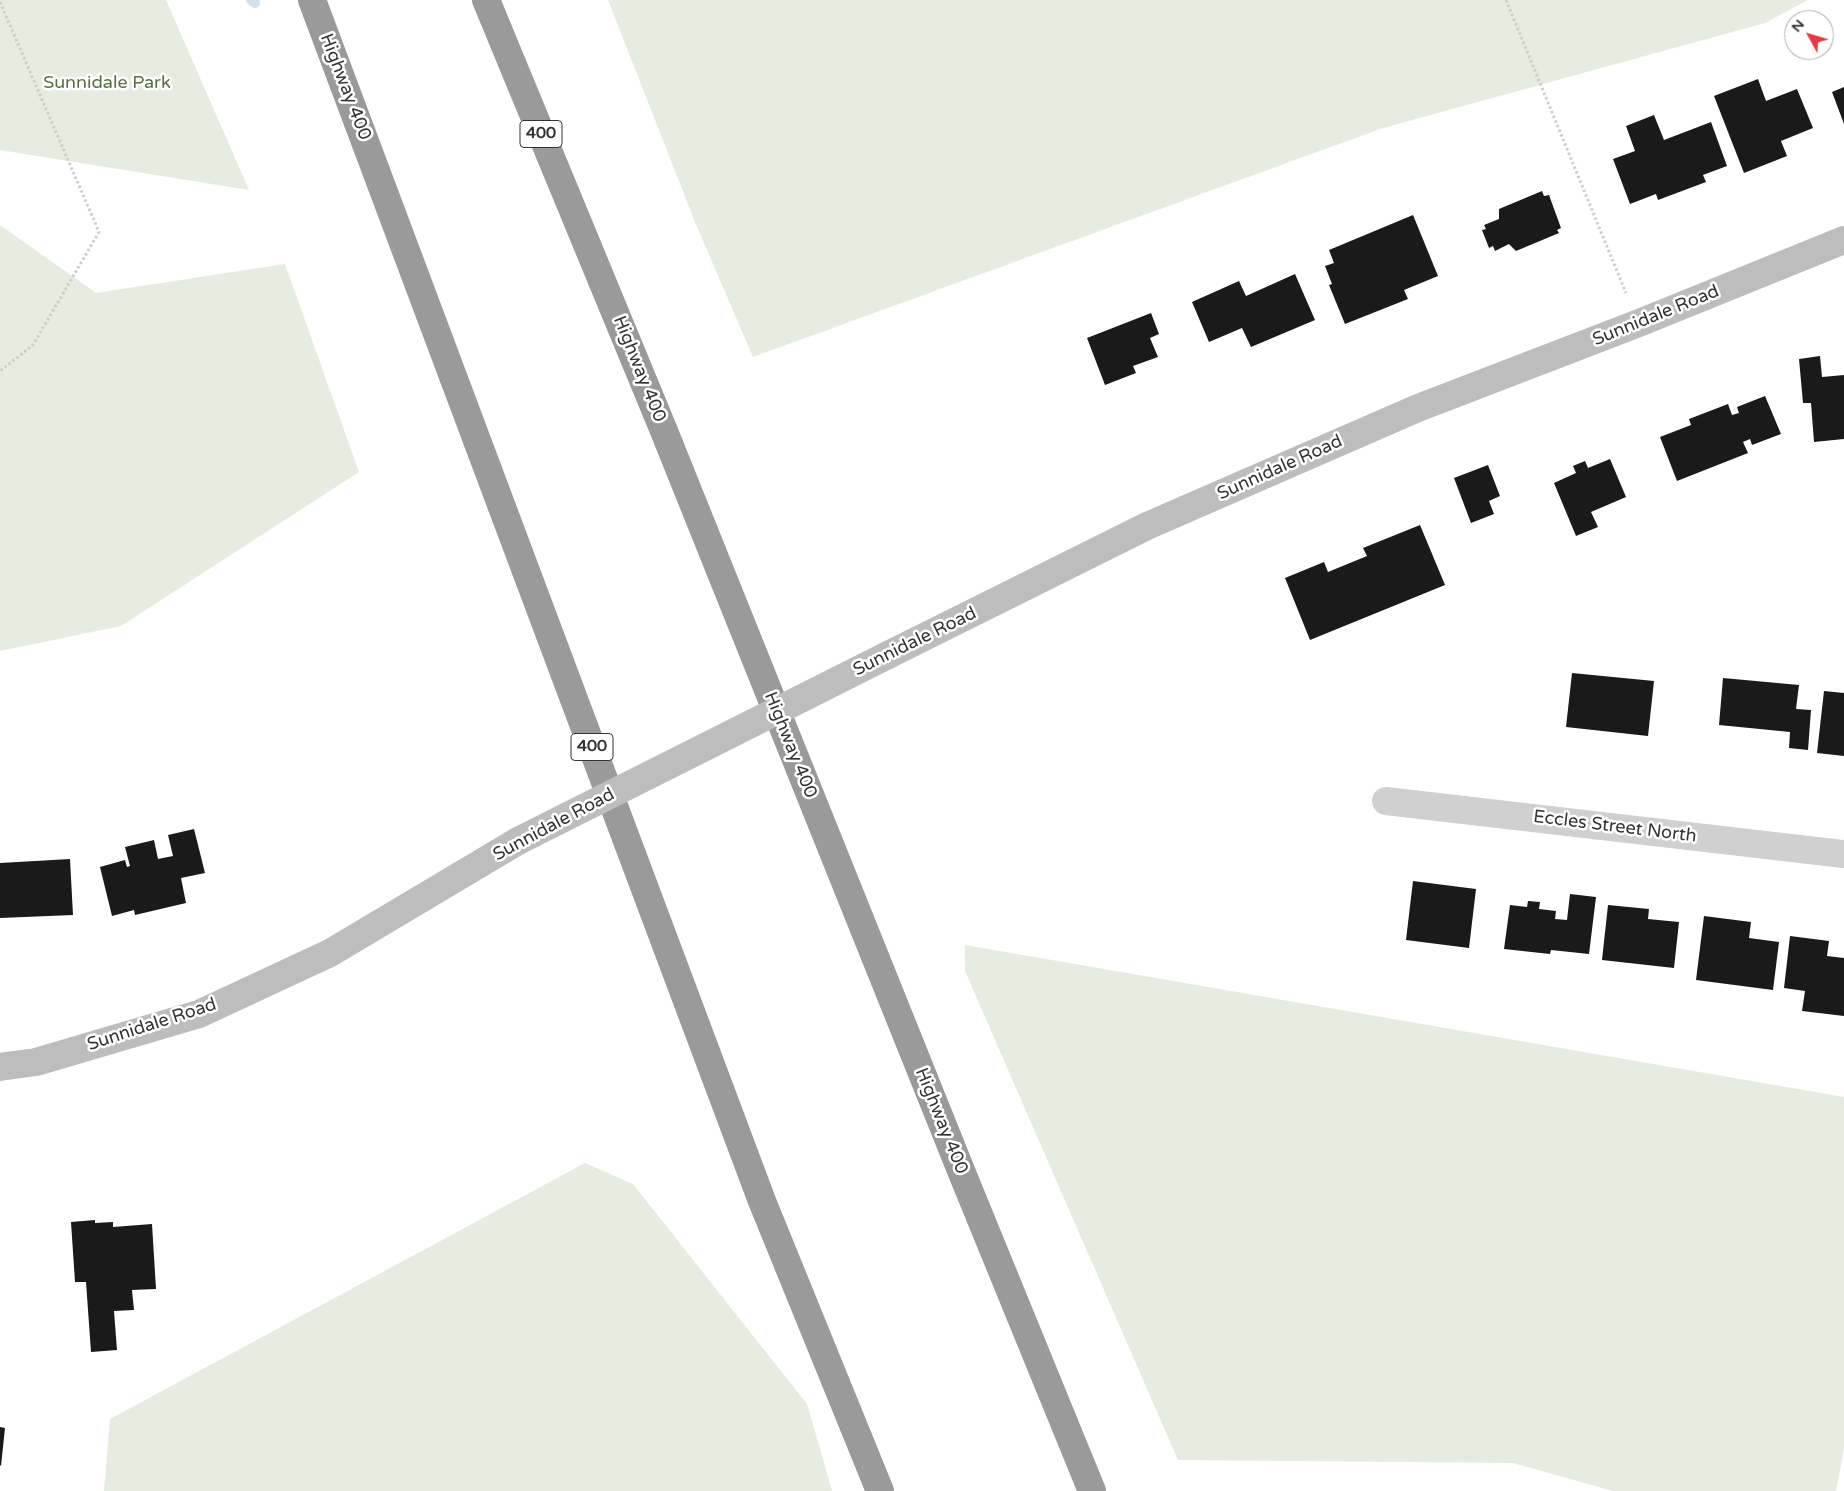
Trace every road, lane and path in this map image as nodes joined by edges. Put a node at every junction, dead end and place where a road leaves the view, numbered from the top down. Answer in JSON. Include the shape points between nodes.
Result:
{"nodes":[{"id":1,"x":312,"y":0,"type":"edge"},
{"id":2,"x":486,"y":0,"type":"edge"},
{"id":3,"x":1506,"y":0,"type":"edge"},
{"id":4,"x":0,"y":2,"type":"edge"},
{"id":5,"x":1844,"y":240,"type":"edge"},
{"id":6,"x":1639,"y":323,"type":"junction"},
{"id":7,"x":0,"y":371,"type":"edge"},
{"id":8,"x":1386,"y":801,"type":"dead end"},
{"id":9,"x":1844,"y":854,"type":"edge"},
{"id":10,"x":0,"y":1067,"type":"edge"},
{"id":11,"x":880,"y":1491,"type":"edge"},
{"id":12,"x":1092,"y":1491,"type":"edge"}],
"edges":[{"from":1,"to":11,"type":"highway","name":"Highway 400","number":"400","via":[[762,1201]]},
{"from":2,"to":12,"type":"highway","name":"Highway 400","number":"400","via":[[664,431]]},
{"from":3,"to":6,"type":"path"},
{"from":4,"to":7,"type":"path","via":[[99,232],[33,344]]},
{"from":5,"to":6,"type":"main road","name":"Sunnidale Road"},
{"from":6,"to":10,"type":"main road","name":"Sunnidale Road","bridge":true,"via":[[1418,408],[1156,522],[518,842],[330,953],[198,1014],[36,1062]]},
{"from":8,"to":9,"type":"street","name":"Eccles Street North"}]}
